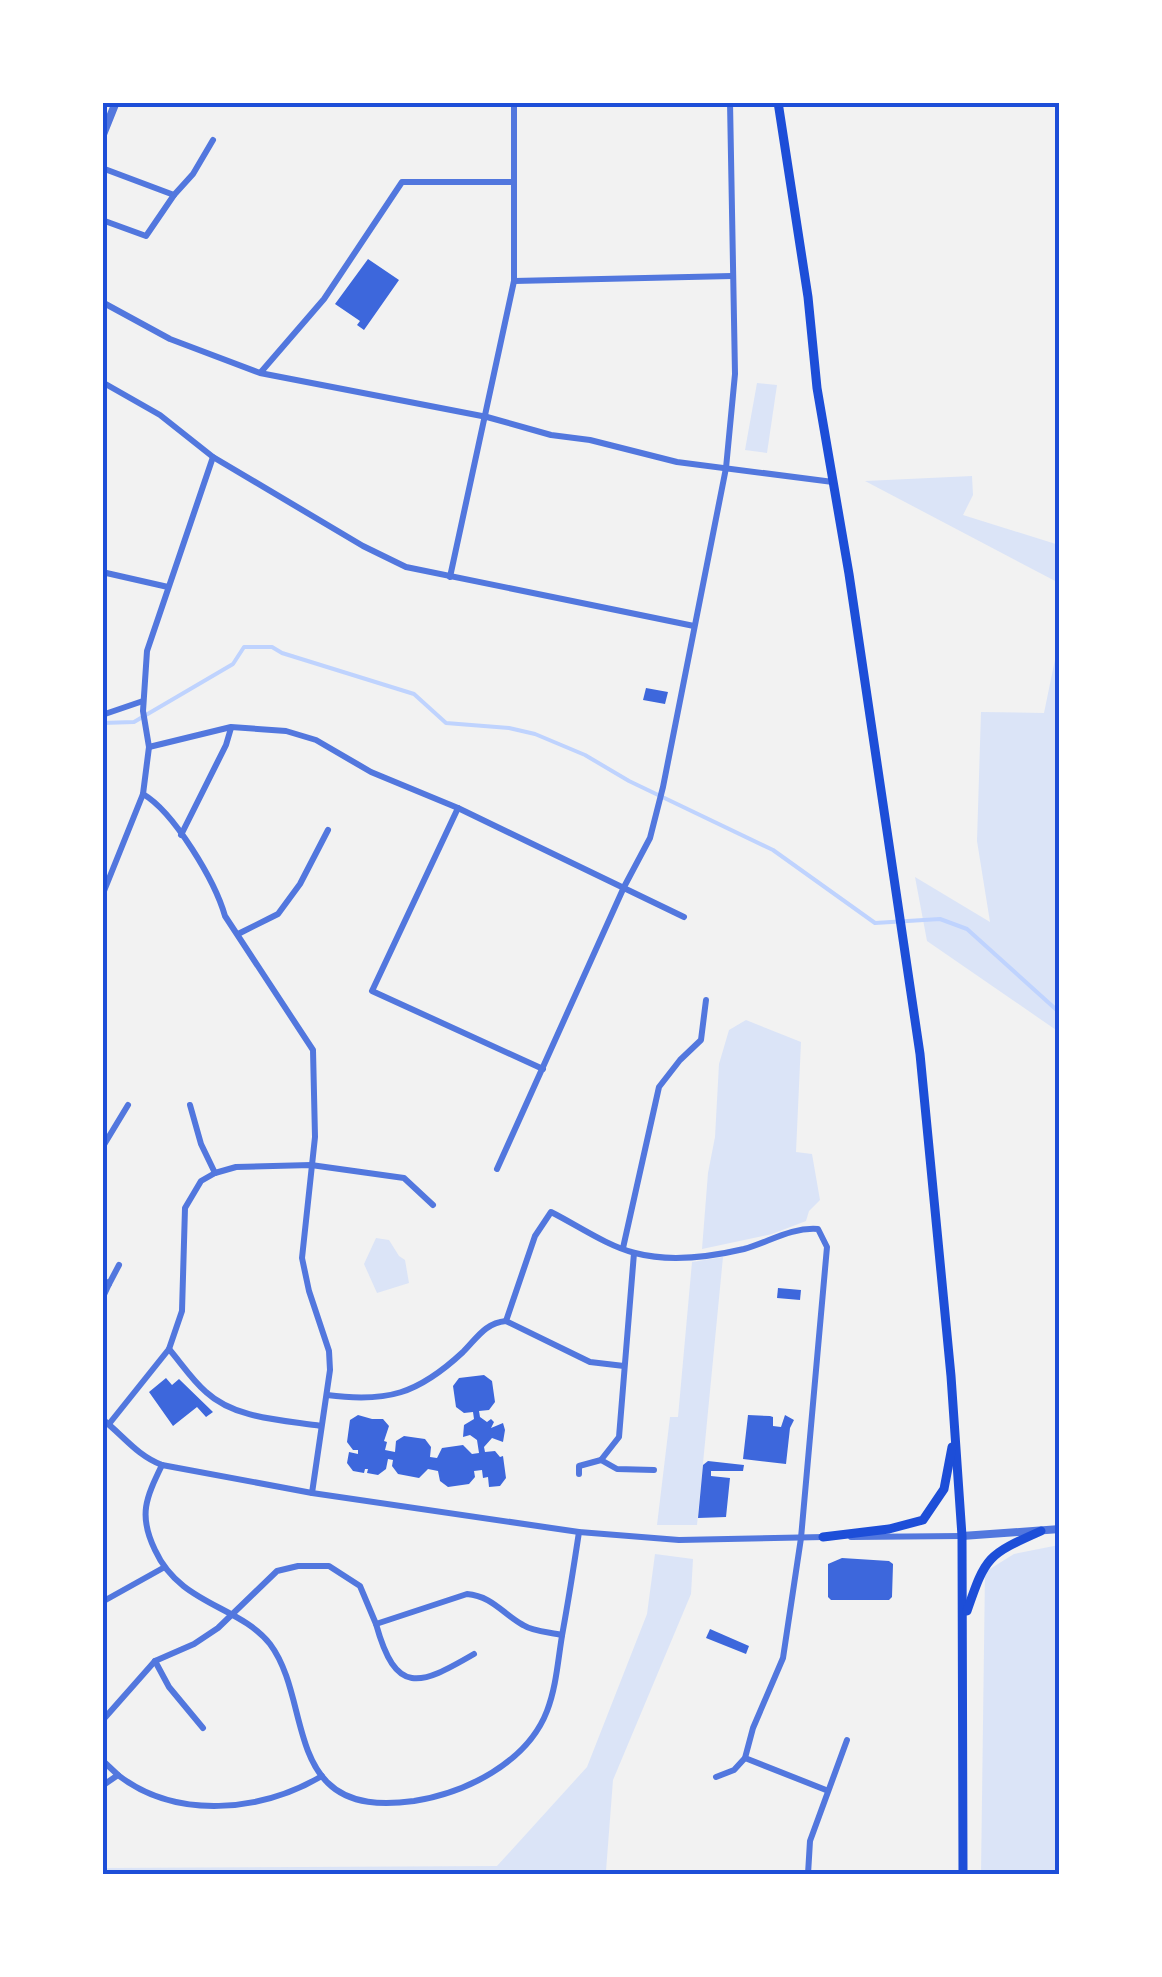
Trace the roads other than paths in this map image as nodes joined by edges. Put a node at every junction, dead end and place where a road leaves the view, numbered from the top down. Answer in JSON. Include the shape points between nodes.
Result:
{"nodes":[{"id":1,"x":116,"y":102,"type":"edge"},
{"id":2,"x":514,"y":102,"type":"edge"},
{"id":3,"x":730,"y":102,"type":"edge"},
{"id":4,"x":778,"y":102,"type":"edge"},
{"id":5,"x":102,"y":137,"type":"edge"},
{"id":6,"x":213,"y":140,"type":"dead end"},
{"id":7,"x":102,"y":168,"type":"edge"},
{"id":8,"x":514,"y":182,"type":"junction"},
{"id":9,"x":174,"y":195,"type":"junction"},
{"id":10,"x":102,"y":220,"type":"edge"},
{"id":11,"x":732,"y":276,"type":"junction"},
{"id":12,"x":514,"y":280,"type":"junction"},
{"id":13,"x":102,"y":302,"type":"edge"},
{"id":14,"x":260,"y":373,"type":"junction"},
{"id":15,"x":102,"y":382,"type":"edge"},
{"id":16,"x":486,"y":417,"type":"junction"},
{"id":17,"x":214,"y":457,"type":"junction"},
{"id":18,"x":726,"y":468,"type":"junction"},
{"id":19,"x":833,"y":482,"type":"junction"},
{"id":20,"x":102,"y":572,"type":"edge"},
{"id":21,"x":450,"y":576,"type":"junction"},
{"id":22,"x":168,"y":586,"type":"junction"},
{"id":23,"x":694,"y":626,"type":"junction"},
{"id":24,"x":144,"y":700,"type":"junction"},
{"id":25,"x":102,"y":715,"type":"edge"},
{"id":26,"x":231,"y":728,"type":"junction"},
{"id":27,"x":149,"y":747,"type":"junction"},
{"id":28,"x":142,"y":794,"type":"junction"},
{"id":29,"x":458,"y":808,"type":"junction"},
{"id":30,"x":328,"y":830,"type":"dead end"},
{"id":31,"x":180,"y":835,"type":"junction"},
{"id":32,"x":624,"y":887,"type":"junction"},
{"id":33,"x":102,"y":896,"type":"edge"},
{"id":34,"x":684,"y":918,"type":"dead end"},
{"id":35,"x":238,"y":934,"type":"junction"},
{"id":36,"x":706,"y":1000,"type":"dead end"},
{"id":37,"x":543,"y":1070,"type":"junction"},
{"id":38,"x":128,"y":1105,"type":"dead end"},
{"id":39,"x":190,"y":1106,"type":"dead end"},
{"id":40,"x":102,"y":1148,"type":"edge"},
{"id":41,"x":311,"y":1164,"type":"junction"},
{"id":42,"x":497,"y":1170,"type":"dead end"},
{"id":43,"x":214,"y":1173,"type":"junction"},
{"id":44,"x":433,"y":1204,"type":"dead end"},
{"id":45,"x":624,"y":1248,"type":"junction"},
{"id":46,"x":634,"y":1253,"type":"junction"},
{"id":47,"x":119,"y":1265,"type":"dead end"},
{"id":48,"x":106,"y":1281,"type":"edge"},
{"id":49,"x":102,"y":1299,"type":"edge"},
{"id":50,"x":506,"y":1320,"type":"junction"},
{"id":51,"x":169,"y":1349,"type":"junction"},
{"id":52,"x":624,"y":1366,"type":"junction"},
{"id":53,"x":327,"y":1395,"type":"junction"},
{"id":54,"x":106,"y":1421,"type":"edge"},
{"id":55,"x":321,"y":1426,"type":"junction"},
{"id":56,"x":954,"y":1434,"type":"junction"},
{"id":57,"x":601,"y":1460,"type":"junction"},
{"id":58,"x":162,"y":1465,"type":"junction"},
{"id":59,"x":654,"y":1470,"type":"dead end"},
{"id":60,"x":579,"y":1474,"type":"dead end"},
{"id":61,"x":312,"y":1493,"type":"junction"},
{"id":62,"x":1060,"y":1530,"type":"edge"},
{"id":63,"x":1040,"y":1531,"type":"junction"},
{"id":64,"x":579,"y":1532,"type":"junction"},
{"id":65,"x":962,"y":1536,"type":"junction"},
{"id":66,"x":823,"y":1537,"type":"junction"},
{"id":67,"x":800,"y":1538,"type":"junction"},
{"id":68,"x":163,"y":1568,"type":"junction"},
{"id":69,"x":102,"y":1602,"type":"edge"},
{"id":70,"x":230,"y":1616,"type":"junction"},
{"id":71,"x":964,"y":1618,"type":"junction"},
{"id":72,"x":376,"y":1624,"type":"junction"},
{"id":73,"x":562,"y":1635,"type":"junction"},
{"id":74,"x":474,"y":1654,"type":"dead end"},
{"id":75,"x":154,"y":1661,"type":"junction"},
{"id":76,"x":102,"y":1721,"type":"edge"},
{"id":77,"x":203,"y":1728,"type":"dead end"},
{"id":78,"x":847,"y":1740,"type":"dead end"},
{"id":79,"x":745,"y":1758,"type":"junction"},
{"id":80,"x":102,"y":1760,"type":"edge"},
{"id":81,"x":118,"y":1775,"type":"junction"},
{"id":82,"x":322,"y":1776,"type":"junction"},
{"id":83,"x":716,"y":1777,"type":"dead end"},
{"id":84,"x":102,"y":1786,"type":"edge"},
{"id":85,"x":826,"y":1790,"type":"junction"},
{"id":86,"x":808,"y":1874,"type":"edge"},
{"id":87,"x":963,"y":1874,"type":"edge"}],
"edges":[{"from":1,"to":5,"type":"street"},
{"from":2,"to":8,"type":"street"},
{"from":3,"to":11,"type":"street"},
{"from":4,"to":19,"type":"main road"},
{"from":6,"to":9,"type":"street"},
{"from":7,"to":9,"type":"street"},
{"from":8,"to":12,"type":"street"},
{"from":8,"to":14,"type":"street","via":[[402,182],[324,299]]},
{"from":9,"to":10,"type":"street","via":[[146,236]]},
{"from":11,"to":12,"type":"street"},
{"from":11,"to":18,"type":"street","via":[[734,374]]},
{"from":12,"to":16,"type":"street"},
{"from":13,"to":14,"type":"street"},
{"from":14,"to":16,"type":"street"},
{"from":15,"to":17,"type":"street"},
{"from":16,"to":18,"type":"street","via":[[551,436]]},
{"from":16,"to":21,"type":"street"},
{"from":17,"to":21,"type":"street","via":[[363,546],[406,567]]},
{"from":17,"to":22,"type":"street"},
{"from":18,"to":19,"type":"street"},
{"from":18,"to":23,"type":"street"},
{"from":19,"to":56,"type":"main road","via":[[920,1054]]},
{"from":20,"to":22,"type":"street"},
{"from":21,"to":23,"type":"street"},
{"from":22,"to":24,"type":"street","via":[[148,651]]},
{"from":23,"to":32,"type":"street","via":[[658,810]]},
{"from":24,"to":25,"type":"street"},
{"from":24,"to":27,"type":"street"},
{"from":26,"to":27,"type":"street"},
{"from":26,"to":29,"type":"street","via":[[286,730],[316,740],[371,772]]},
{"from":26,"to":31,"type":"street"},
{"from":27,"to":28,"type":"street"},
{"from":28,"to":31,"type":"street"},
{"from":28,"to":33,"type":"street"},
{"from":29,"to":32,"type":"street"},
{"from":29,"to":37,"type":"street","via":[[372,991]]},
{"from":30,"to":35,"type":"street","via":[[278,914]]},
{"from":31,"to":35,"type":"street"},
{"from":32,"to":34,"type":"street"},
{"from":32,"to":37,"type":"street"},
{"from":35,"to":41,"type":"street","via":[[313,1050]]},
{"from":36,"to":45,"type":"street","via":[[702,1040],[659,1088]]},
{"from":37,"to":42,"type":"street"},
{"from":38,"to":40,"type":"street"},
{"from":39,"to":43,"type":"street"},
{"from":41,"to":43,"type":"street"},
{"from":41,"to":44,"type":"street","via":[[404,1178]]},
{"from":41,"to":53,"type":"street","via":[[302,1258],[329,1351]]},
{"from":43,"to":51,"type":"street","via":[[185,1208],[182,1311]]},
{"from":45,"to":46,"type":"street"},
{"from":45,"to":50,"type":"street","via":[[550,1212]]},
{"from":46,"to":52,"type":"street"},
{"from":46,"to":67,"type":"street","via":[[726,1253],[801,1228],[818,1229],[826,1247],[825,1274]]},
{"from":47,"to":48,"type":"street"},
{"from":48,"to":49,"type":"street"},
{"from":50,"to":52,"type":"street","via":[[590,1362]]},
{"from":50,"to":53,"type":"street","via":[[494,1322],[411,1390],[362,1400]]},
{"from":51,"to":54,"type":"street"},
{"from":51,"to":55,"type":"street","via":[[224,1406]]},
{"from":52,"to":57,"type":"street","via":[[619,1437]]},
{"from":53,"to":55,"type":"street"},
{"from":54,"to":58,"type":"street"},
{"from":55,"to":61,"type":"street"},
{"from":56,"to":65,"type":"main road"},
{"from":56,"to":66,"type":"main road","via":[[944,1489],[923,1520]]},
{"from":57,"to":59,"type":"street","via":[[617,1469]]},
{"from":57,"to":60,"type":"street","via":[[579,1466]]},
{"from":58,"to":61,"type":"street"},
{"from":58,"to":68,"type":"street","via":[[144,1521]]},
{"from":61,"to":64,"type":"street"},
{"from":62,"to":63,"type":"street"},
{"from":63,"to":65,"type":"street"},
{"from":63,"to":71,"type":"main road","via":[[986,1561]]},
{"from":64,"to":67,"type":"street","via":[[680,1540]]},
{"from":64,"to":73,"type":"street"},
{"from":65,"to":66,"type":"street"},
{"from":65,"to":71,"type":"main road"},
{"from":66,"to":67,"type":"street"},
{"from":67,"to":79,"type":"street","via":[[783,1658]]},
{"from":68,"to":69,"type":"street"},
{"from":68,"to":70,"type":"street"},
{"from":70,"to":72,"type":"street","via":[[277,1571],[329,1566],[360,1586]]},
{"from":70,"to":75,"type":"street","via":[[206,1637]]},
{"from":70,"to":82,"type":"street","via":[[268,1641],[281,1661]]},
{"from":71,"to":87,"type":"main road"},
{"from":72,"to":73,"type":"street","via":[[468,1594],[496,1604],[528,1628]]},
{"from":72,"to":74,"type":"street","via":[[393,1668],[412,1680],[434,1678]]},
{"from":73,"to":82,"type":"street","via":[[545,1715],[499,1768],[442,1794],[390,1804],[348,1796]]},
{"from":75,"to":76,"type":"street"},
{"from":75,"to":77,"type":"street"},
{"from":78,"to":85,"type":"street"},
{"from":79,"to":83,"type":"street"},
{"from":79,"to":85,"type":"street"},
{"from":80,"to":81,"type":"street"},
{"from":81,"to":82,"type":"street","via":[[155,1797],[194,1804],[268,1800]]},
{"from":81,"to":84,"type":"street"},
{"from":85,"to":86,"type":"street"}]}
